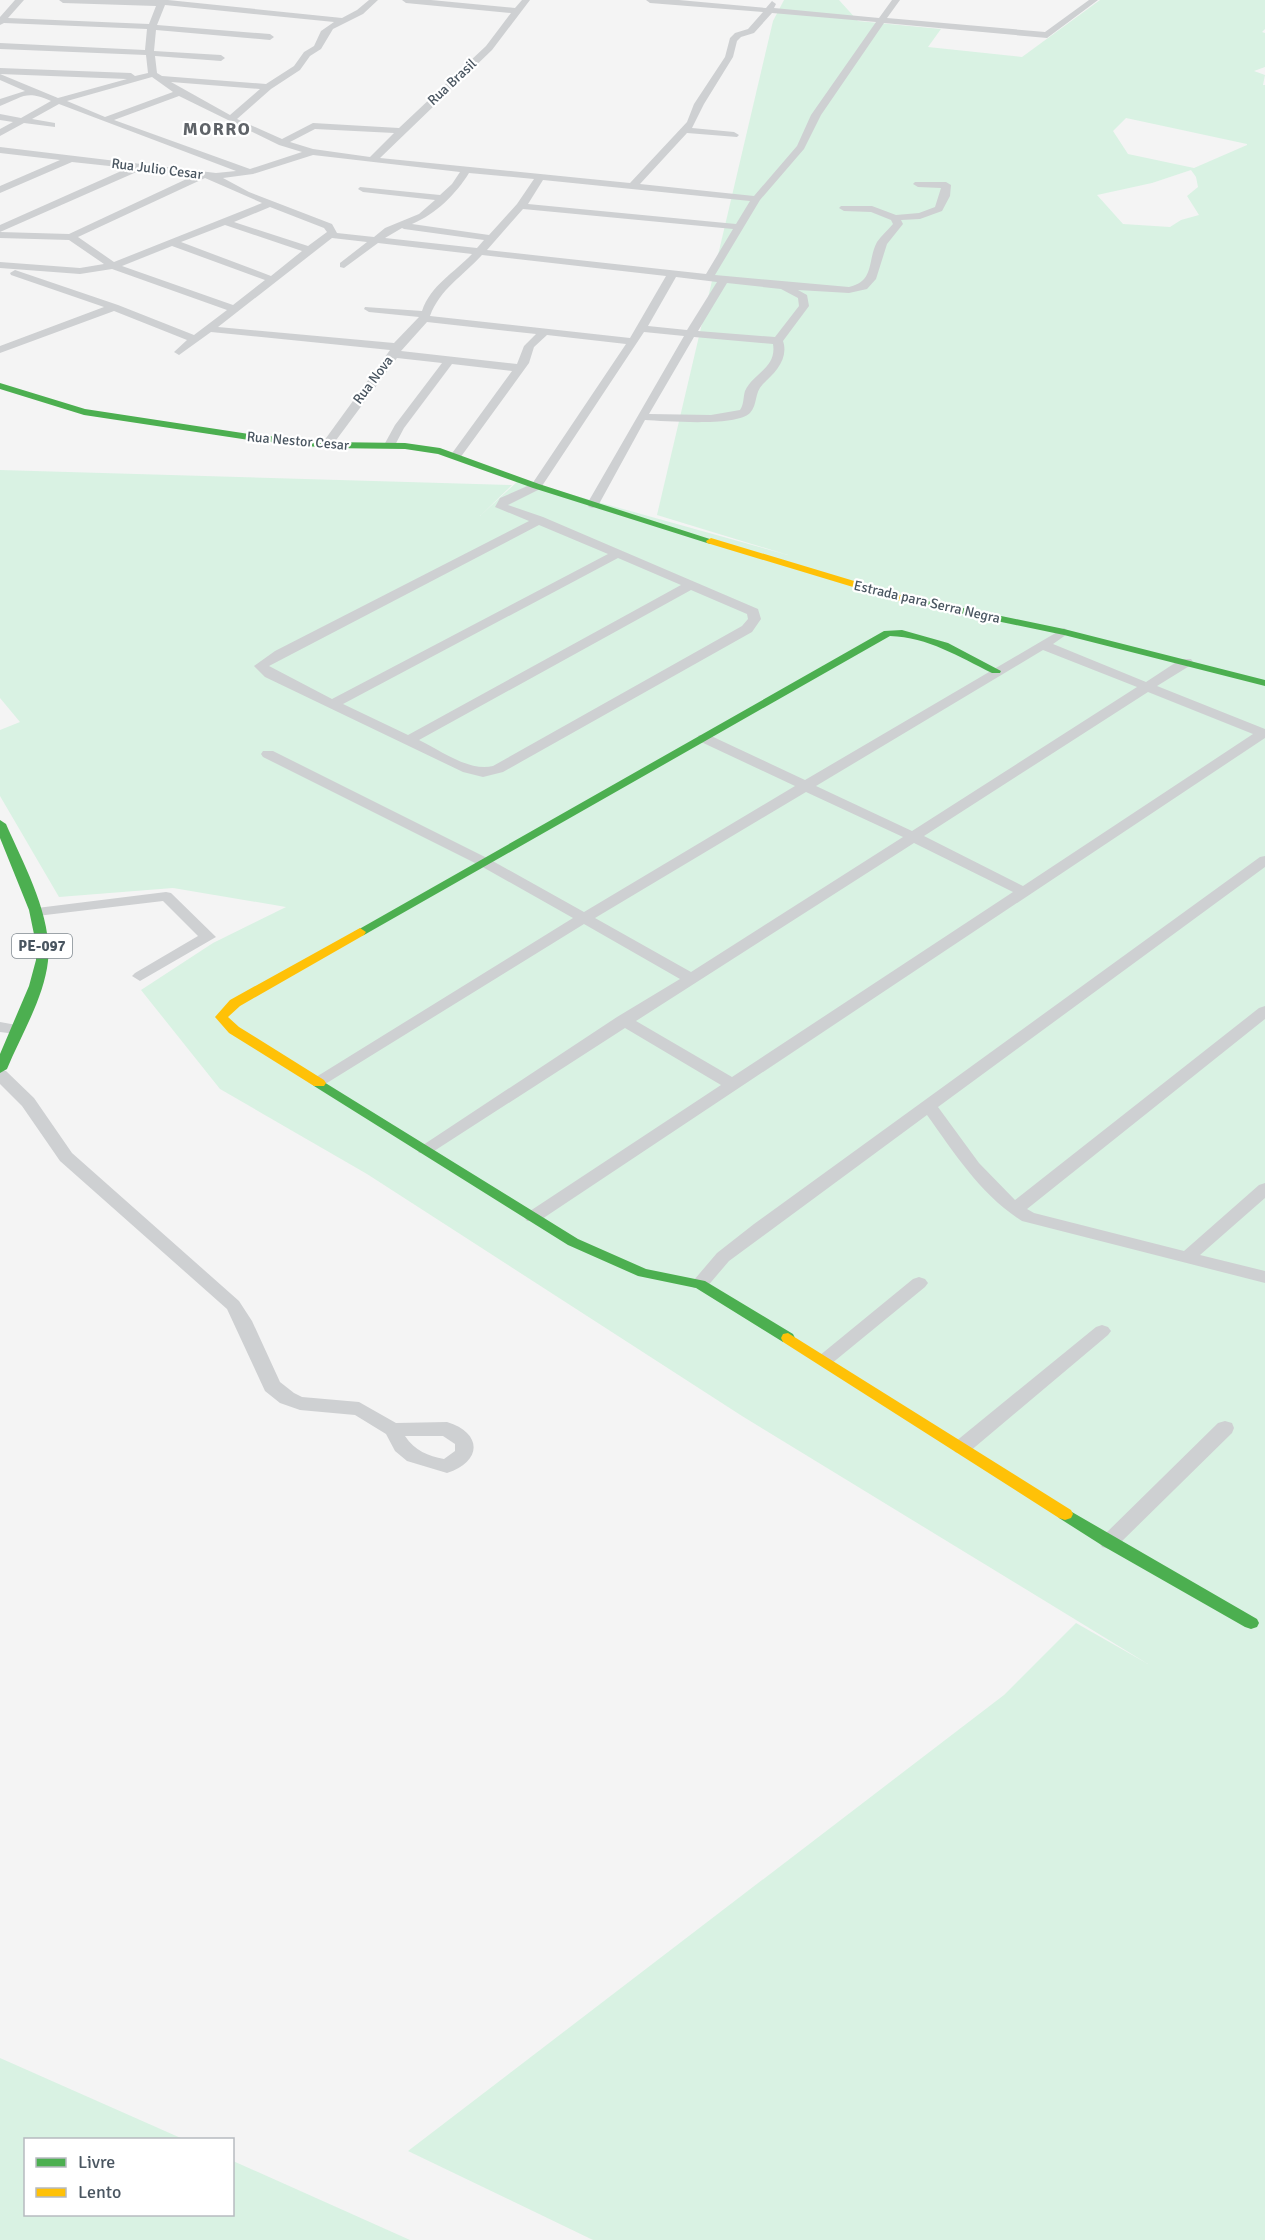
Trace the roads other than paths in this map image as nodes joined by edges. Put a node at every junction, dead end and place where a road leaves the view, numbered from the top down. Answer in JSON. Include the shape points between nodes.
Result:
{"nodes":[{"id":1,"x":21,"y":0,"type":"edge"},
{"id":2,"x":63,"y":0,"type":"edge"},
{"id":3,"x":374,"y":0,"type":"edge"},
{"id":4,"x":406,"y":0,"type":"edge"},
{"id":5,"x":526,"y":0,"type":"edge"},
{"id":6,"x":650,"y":0,"type":"edge"},
{"id":7,"x":773,"y":0,"type":"edge"},
{"id":8,"x":896,"y":0,"type":"edge"},
{"id":9,"x":1094,"y":0,"type":"edge"},
{"id":10,"x":162,"y":2,"type":"edge"},
{"id":11,"x":516,"y":11,"type":"junction"},
{"id":12,"x":769,"y":11,"type":"junction"},
{"id":13,"x":340,"y":20,"type":"junction"},
{"id":14,"x":881,"y":20,"type":"junction"},
{"id":15,"x":0,"y":21,"type":"edge"},
{"id":16,"x":150,"y":27,"type":"junction"},
{"id":17,"x":212,"y":33,"type":"junction"},
{"id":18,"x":270,"y":37,"type":"dead end"},
{"id":19,"x":3,"y":46,"type":"edge"},
{"id":20,"x":149,"y":52,"type":"junction"},
{"id":21,"x":182,"y":55,"type":"junction"},
{"id":22,"x":220,"y":58,"type":"dead end"},
{"id":23,"x":0,"y":71,"type":"edge"},
{"id":24,"x":153,"y":76,"type":"junction"},
{"id":25,"x":2,"y":81,"type":"edge"},
{"id":26,"x":268,"y":87,"type":"junction"},
{"id":27,"x":35,"y":91,"type":"junction"},
{"id":28,"x":180,"y":93,"type":"junction"},
{"id":29,"x":60,"y":100,"type":"junction"},
{"id":30,"x":0,"y":103,"type":"edge"},
{"id":31,"x":0,"y":117,"type":"edge"},
{"id":32,"x":231,"y":119,"type":"junction"},
{"id":33,"x":20,"y":120,"type":"junction"},
{"id":34,"x":105,"y":120,"type":"junction"},
{"id":35,"x":52,"y":125,"type":"dead end"},
{"id":36,"x":685,"y":130,"type":"junction"},
{"id":37,"x":403,"y":131,"type":"junction"},
{"id":38,"x":0,"y":133,"type":"edge"},
{"id":39,"x":734,"y":135,"type":"dead end"},
{"id":40,"x":282,"y":143,"type":"junction"},
{"id":41,"x":0,"y":150,"type":"edge"},
{"id":42,"x":312,"y":152,"type":"junction"},
{"id":43,"x":72,"y":158,"type":"junction"},
{"id":44,"x":372,"y":160,"type":"junction"},
{"id":45,"x":140,"y":166,"type":"junction"},
{"id":46,"x":466,"y":170,"type":"junction"},
{"id":47,"x":250,"y":172,"type":"junction"},
{"id":48,"x":206,"y":175,"type":"junction"},
{"id":49,"x":540,"y":178,"type":"junction"},
{"id":50,"x":918,"y":184,"type":"dead end"},
{"id":51,"x":632,"y":187,"type":"junction"},
{"id":52,"x":0,"y":189,"type":"edge"},
{"id":53,"x":363,"y":189,"type":"dead end"},
{"id":54,"x":441,"y":198,"type":"junction"},
{"id":55,"x":756,"y":199,"type":"junction"},
{"id":56,"x":269,"y":204,"type":"junction"},
{"id":57,"x":521,"y":206,"type":"junction"},
{"id":58,"x":844,"y":208,"type":"dead end"},
{"id":59,"x":895,"y":218,"type":"junction"},
{"id":60,"x":418,"y":219,"type":"junction"},
{"id":61,"x":222,"y":221,"type":"junction"},
{"id":62,"x":400,"y":226,"type":"junction"},
{"id":63,"x":738,"y":227,"type":"junction"},
{"id":64,"x":0,"y":229,"type":"edge"},
{"id":65,"x":430,"y":229,"type":"junction"},
{"id":66,"x":0,"y":235,"type":"edge"},
{"id":67,"x":330,"y":235,"type":"junction"},
{"id":68,"x":71,"y":237,"type":"junction"},
{"id":69,"x":492,"y":238,"type":"junction"},
{"id":70,"x":374,"y":241,"type":"junction"},
{"id":71,"x":171,"y":242,"type":"junction"},
{"id":72,"x":309,"y":250,"type":"junction"},
{"id":73,"x":477,"y":253,"type":"junction"},
{"id":74,"x":344,"y":265,"type":"dead end"},
{"id":75,"x":0,"y":266,"type":"edge"},
{"id":76,"x":113,"y":266,"type":"junction"},
{"id":77,"x":673,"y":273,"type":"junction"},
{"id":78,"x":709,"y":277,"type":"junction"},
{"id":79,"x":724,"y":279,"type":"junction"},
{"id":80,"x":273,"y":280,"type":"junction"},
{"id":81,"x":784,"y":286,"type":"junction"},
{"id":82,"x":114,"y":307,"type":"junction"},
{"id":83,"x":235,"y":309,"type":"junction"},
{"id":84,"x":369,"y":309,"type":"dead end"},
{"id":85,"x":424,"y":316,"type":"junction"},
{"id":86,"x":209,"y":329,"type":"junction"},
{"id":87,"x":641,"y":329,"type":"junction"},
{"id":88,"x":544,"y":332,"type":"junction"},
{"id":89,"x":690,"y":334,"type":"junction"},
{"id":90,"x":194,"y":339,"type":"junction"},
{"id":91,"x":632,"y":341,"type":"junction"},
{"id":92,"x":778,"y":341,"type":"junction"},
{"id":93,"x":0,"y":350,"type":"edge"},
{"id":94,"x":395,"y":351,"type":"junction"},
{"id":95,"x":179,"y":352,"type":"dead end"},
{"id":96,"x":449,"y":361,"type":"junction"},
{"id":97,"x":519,"y":368,"type":"junction"},
{"id":98,"x":0,"y":386,"type":"edge"},
{"id":99,"x":643,"y":417,"type":"junction"},
{"id":100,"x":390,"y":445,"type":"junction"},
{"id":101,"x":327,"y":446,"type":"junction"},
{"id":102,"x":456,"y":456,"type":"junction"},
{"id":103,"x":536,"y":486,"type":"junction"},
{"id":104,"x":593,"y":504,"type":"junction"},
{"id":105,"x":538,"y":520,"type":"junction"},
{"id":106,"x":615,"y":555,"type":"junction"},
{"id":107,"x":688,"y":586,"type":"junction"},
{"id":108,"x":1064,"y":632,"type":"junction"},
{"id":109,"x":1043,"y":645,"type":"junction"},
{"id":110,"x":1186,"y":662,"type":"junction"},
{"id":111,"x":996,"y":670,"type":"junction"},
{"id":112,"x":1265,"y":683,"type":"edge"},
{"id":113,"x":1148,"y":687,"type":"junction"},
{"id":114,"x":334,"y":703,"type":"junction"},
{"id":115,"x":1264,"y":733,"type":"edge"},
{"id":116,"x":704,"y":738,"type":"junction"},
{"id":117,"x":407,"y":741,"type":"junction"},
{"id":118,"x":268,"y":754,"type":"dead end"},
{"id":119,"x":806,"y":785,"type":"junction"},
{"id":120,"x":0,"y":824,"type":"edge"},
{"id":121,"x":912,"y":836,"type":"junction"},
{"id":122,"x":1265,"y":860,"type":"edge"},
{"id":123,"x":484,"y":862,"type":"junction"},
{"id":124,"x":1024,"y":892,"type":"junction"},
{"id":125,"x":37,"y":912,"type":"junction"},
{"id":126,"x":584,"y":918,"type":"junction"},
{"id":127,"x":140,"y":976,"type":"dead end"},
{"id":128,"x":690,"y":978,"type":"junction"},
{"id":129,"x":1265,"y":1011,"type":"edge"},
{"id":130,"x":623,"y":1020,"type":"junction"},
{"id":131,"x":8,"y":1028,"type":"edge"},
{"id":132,"x":0,"y":1069,"type":"edge"},
{"id":133,"x":0,"y":1075,"type":"edge"},
{"id":134,"x":316,"y":1082,"type":"junction"},
{"id":135,"x":732,"y":1084,"type":"junction"},
{"id":136,"x":928,"y":1105,"type":"junction"},
{"id":137,"x":425,"y":1149,"type":"junction"},
{"id":138,"x":1265,"y":1189,"type":"edge"},
{"id":139,"x":1014,"y":1210,"type":"junction"},
{"id":140,"x":533,"y":1217,"type":"junction"},
{"id":141,"x":1187,"y":1257,"type":"junction"},
{"id":142,"x":1265,"y":1277,"type":"edge"},
{"id":143,"x":700,"y":1284,"type":"junction"},
{"id":144,"x":919,"y":1284,"type":"dead end"},
{"id":145,"x":1101,"y":1331,"type":"dead end"},
{"id":146,"x":825,"y":1360,"type":"junction"},
{"id":147,"x":1226,"y":1428,"type":"dead end"},
{"id":148,"x":393,"y":1430,"type":"dead end"},
{"id":149,"x":962,"y":1448,"type":"junction"},
{"id":150,"x":1109,"y":1542,"type":"junction"},
{"id":151,"x":1251,"y":1623,"type":"dead end"}],
"edges":[{"from":1,"to":15,"type":"street"},
{"from":2,"to":10,"type":"street"},
{"from":3,"to":13,"type":"street","via":[[360,12]]},
{"from":4,"to":11,"type":"street"},
{"from":5,"to":11,"type":"street","name":"Rua Brasil"},
{"from":6,"to":12,"type":"street"},
{"from":7,"to":12,"type":"street"},
{"from":8,"to":14,"type":"street"},
{"from":9,"to":14,"type":"street","via":[[1047,35]]},
{"from":10,"to":13,"type":"street"},
{"from":10,"to":16,"type":"street"},
{"from":11,"to":37,"type":"street","name":"Rua Brasil","via":[[489,48]]},
{"from":12,"to":14,"type":"street"},
{"from":12,"to":36,"type":"street","via":[[751,31],[735,37],[729,57]]},
{"from":13,"to":26,"type":"street","via":[[324,33],[318,47],[297,68]]},
{"from":14,"to":55,"type":"street","via":[[816,115],[801,147]]},
{"from":15,"to":16,"type":"street"},
{"from":16,"to":17,"type":"street"},
{"from":16,"to":20,"type":"street"},
{"from":17,"to":18,"type":"street"},
{"from":17,"to":21,"type":"street"},
{"from":19,"to":20,"type":"street"},
{"from":19,"to":23,"type":"street","via":[[6,60]]},
{"from":20,"to":21,"type":"street"},
{"from":20,"to":24,"type":"street"},
{"from":21,"to":22,"type":"street"},
{"from":23,"to":24,"type":"street"},
{"from":24,"to":26,"type":"street"},
{"from":24,"to":28,"type":"street"},
{"from":24,"to":29,"type":"street"},
{"from":25,"to":27,"type":"street"},
{"from":26,"to":32,"type":"street"},
{"from":27,"to":29,"type":"street"},
{"from":27,"to":30,"type":"street"},
{"from":28,"to":32,"type":"street"},
{"from":28,"to":34,"type":"street"},
{"from":29,"to":33,"type":"street"},
{"from":29,"to":34,"type":"street"},
{"from":31,"to":33,"type":"street"},
{"from":32,"to":40,"type":"street"},
{"from":33,"to":35,"type":"street"},
{"from":33,"to":38,"type":"street"},
{"from":34,"to":47,"type":"street"},
{"from":36,"to":39,"type":"street"},
{"from":36,"to":51,"type":"street"},
{"from":37,"to":40,"type":"street","via":[[313,126]]},
{"from":37,"to":44,"type":"street","name":"Rua Brasil"},
{"from":40,"to":42,"type":"street"},
{"from":41,"to":43,"type":"street","name":"Rua Julio Cesar"},
{"from":42,"to":44,"type":"street"},
{"from":42,"to":47,"type":"street","name":"Rua Julio Cesar"},
{"from":43,"to":45,"type":"street","name":"Rua Julio Cesar"},
{"from":43,"to":52,"type":"street"},
{"from":44,"to":46,"type":"street"},
{"from":45,"to":48,"type":"street","name":"Rua Julio Cesar"},
{"from":45,"to":64,"type":"street"},
{"from":46,"to":49,"type":"street"},
{"from":46,"to":54,"type":"street"},
{"from":47,"to":48,"type":"street","name":"Rua Julio Cesar"},
{"from":48,"to":56,"type":"street"},
{"from":48,"to":68,"type":"street"},
{"from":49,"to":51,"type":"street"},
{"from":49,"to":57,"type":"street","name":"Rua Nova"},
{"from":50,"to":59,"type":"street","via":[[946,185],[939,209],[920,216]]},
{"from":51,"to":55,"type":"street"},
{"from":53,"to":54,"type":"street"},
{"from":54,"to":60,"type":"street"},
{"from":55,"to":63,"type":"street"},
{"from":56,"to":61,"type":"street"},
{"from":56,"to":67,"type":"street","via":[[328,226],[332,230]]},
{"from":57,"to":63,"type":"street"},
{"from":57,"to":69,"type":"street","name":"Rua Nova"},
{"from":58,"to":59,"type":"street","via":[[872,209]]},
{"from":59,"to":81,"type":"street","via":[[898,224],[882,243],[871,279],[863,287],[849,290]]},
{"from":60,"to":62,"type":"street"},
{"from":60,"to":65,"type":"street"},
{"from":61,"to":71,"type":"street"},
{"from":61,"to":72,"type":"street"},
{"from":62,"to":65,"type":"street"},
{"from":62,"to":70,"type":"street"},
{"from":63,"to":78,"type":"street"},
{"from":65,"to":69,"type":"street"},
{"from":66,"to":68,"type":"street"},
{"from":67,"to":70,"type":"street"},
{"from":67,"to":72,"type":"street"},
{"from":68,"to":76,"type":"street"},
{"from":69,"to":73,"type":"street","name":"Rua Nova"},
{"from":70,"to":73,"type":"street"},
{"from":70,"to":74,"type":"street"},
{"from":71,"to":76,"type":"street"},
{"from":71,"to":80,"type":"street"},
{"from":72,"to":80,"type":"street"},
{"from":73,"to":77,"type":"street"},
{"from":73,"to":85,"type":"street","name":"Rua Nova","via":[[444,284]]},
{"from":75,"to":76,"type":"street","via":[[80,270]]},
{"from":75,"to":82,"type":"street"},
{"from":76,"to":83,"type":"street"},
{"from":77,"to":78,"type":"street"},
{"from":77,"to":87,"type":"street"},
{"from":78,"to":79,"type":"street"},
{"from":79,"to":81,"type":"street"},
{"from":79,"to":89,"type":"street"},
{"from":80,"to":83,"type":"street"},
{"from":81,"to":92,"type":"street","via":[[799,294],[804,302]]},
{"from":82,"to":90,"type":"street"},
{"from":82,"to":93,"type":"street"},
{"from":83,"to":86,"type":"street"},
{"from":84,"to":85,"type":"street"},
{"from":85,"to":88,"type":"street"},
{"from":85,"to":94,"type":"street","name":"Rua Nova"},
{"from":86,"to":90,"type":"street"},
{"from":86,"to":94,"type":"street"},
{"from":87,"to":89,"type":"street"},
{"from":87,"to":91,"type":"street"},
{"from":88,"to":91,"type":"street"},
{"from":88,"to":97,"type":"street","via":[[529,346]]},
{"from":89,"to":92,"type":"street"},
{"from":89,"to":99,"type":"street"},
{"from":90,"to":95,"type":"street"},
{"from":91,"to":103,"type":"street"},
{"from":92,"to":99,"type":"street","via":[[779,354],[753,388],[748,407],[740,414]]},
{"from":94,"to":96,"type":"street"},
{"from":94,"to":101,"type":"street","name":"Rua Nova"},
{"from":96,"to":97,"type":"street"},
{"from":96,"to":100,"type":"street"},
{"from":97,"to":102,"type":"street"},
{"from":98,"to":101,"type":"street","name":"Rua Nestor Cesar","via":[[96,414]]},
{"from":99,"to":104,"type":"street"},
{"from":100,"to":101,"type":"street","name":"Rua Nestor Cesar"},
{"from":100,"to":102,"type":"street","name":"Rua Nestor Cesar"},
{"from":102,"to":103,"type":"street","name":"Rua Nestor Cesar"},
{"from":103,"to":104,"type":"street","name":"Rua Nestor Cesar"},
{"from":103,"to":105,"type":"street","via":[[504,501],[501,507]]},
{"from":104,"to":108,"type":"street","name":"Estrada para Serra Negra","via":[[911,601]]},
{"from":105,"to":106,"type":"street"},
{"from":105,"to":114,"type":"street","via":[[261,666],[270,674]]},
{"from":106,"to":107,"type":"street"},
{"from":106,"to":114,"type":"street"},
{"from":107,"to":117,"type":"street"},
{"from":107,"to":117,"type":"street","via":[[753,612],[755,619],[747,629],[490,772],[476,772]]},
{"from":108,"to":109,"type":"street"},
{"from":108,"to":110,"type":"street","name":"Estrada para Serra Negra"},
{"from":109,"to":111,"type":"street"},
{"from":109,"to":113,"type":"street"},
{"from":110,"to":112,"type":"street","name":"Estrada para Serra Negra"},
{"from":110,"to":113,"type":"street"},
{"from":111,"to":116,"type":"street","via":[[916,635],[894,631]]},
{"from":111,"to":119,"type":"street"},
{"from":113,"to":115,"type":"street"},
{"from":113,"to":121,"type":"street"},
{"from":114,"to":117,"type":"street"},
{"from":115,"to":124,"type":"street"},
{"from":116,"to":119,"type":"street"},
{"from":116,"to":123,"type":"street"},
{"from":118,"to":123,"type":"street"},
{"from":119,"to":121,"type":"street"},
{"from":119,"to":126,"type":"street"},
{"from":120,"to":125,"type":"street","number":"PE-097"},
{"from":121,"to":124,"type":"street"},
{"from":121,"to":128,"type":"street"},
{"from":122,"to":136,"type":"street"},
{"from":123,"to":126,"type":"street"},
{"from":123,"to":134,"type":"street","via":[[224,1012],[224,1022]]},
{"from":124,"to":135,"type":"street"},
{"from":125,"to":127,"type":"street","via":[[166,896],[208,938]]},
{"from":125,"to":131,"type":"street","number":"PE-097","via":[[42,959],[35,984]]},
{"from":126,"to":128,"type":"street"},
{"from":126,"to":134,"type":"street"},
{"from":128,"to":130,"type":"street"},
{"from":129,"to":139,"type":"street"},
{"from":130,"to":135,"type":"street"},
{"from":130,"to":137,"type":"street"},
{"from":131,"to":132,"type":"street","number":"PE-097"},
{"from":133,"to":148,"type":"street","via":[[28,1102],[66,1156],[233,1305],[276,1390],[300,1403],[359,1408]]},
{"from":134,"to":137,"type":"street"},
{"from":135,"to":140,"type":"street"},
{"from":136,"to":139,"type":"street","via":[[998,1197]]},
{"from":136,"to":143,"type":"street","via":[[742,1242]]},
{"from":137,"to":140,"type":"street"},
{"from":138,"to":141,"type":"street"},
{"from":139,"to":141,"type":"street","via":[[1042,1222]]},
{"from":140,"to":143,"type":"street","via":[[618,1263],[643,1273]]},
{"from":141,"to":142,"type":"street"},
{"from":143,"to":146,"type":"street"},
{"from":144,"to":146,"type":"street"},
{"from":145,"to":149,"type":"street"},
{"from":146,"to":149,"type":"street"},
{"from":147,"to":150,"type":"street"},
{"from":149,"to":150,"type":"street"},
{"from":150,"to":151,"type":"street"}]}
